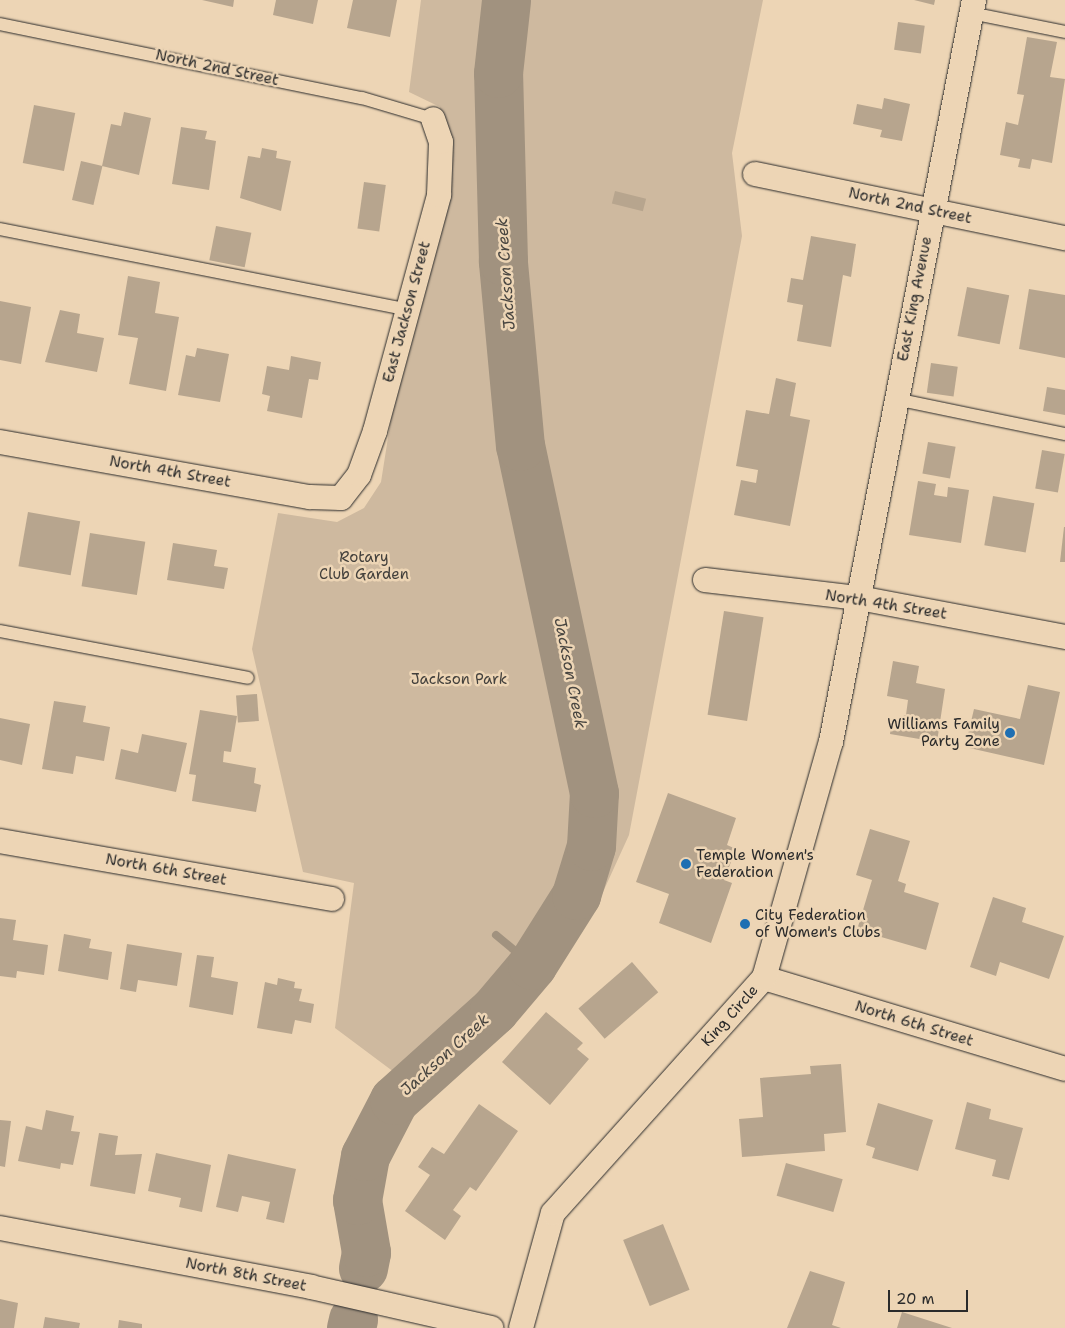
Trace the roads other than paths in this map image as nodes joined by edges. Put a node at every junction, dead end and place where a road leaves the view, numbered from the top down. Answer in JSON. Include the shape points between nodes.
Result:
{"nodes":[{"id":1,"x":972,"y":7,"type":"edge"},
{"id":2,"x":0,"y":24,"type":"edge"},
{"id":3,"x":1065,"y":32,"type":"edge"},
{"id":4,"x":433,"y":118,"type":"joint"},
{"id":5,"x":755,"y":174,"type":"dead end"},
{"id":6,"x":931,"y":211,"type":"junction"},
{"id":7,"x":0,"y":229,"type":"edge"},
{"id":8,"x":1065,"y":238,"type":"edge"},
{"id":9,"x":408,"y":310,"type":"junction"},
{"id":10,"x":896,"y":399,"type":"junction"},
{"id":11,"x":1065,"y":434,"type":"edge"},
{"id":12,"x":0,"y":442,"type":"edge"},
{"id":13,"x":341,"y":498,"type":"joint"},
{"id":14,"x":705,"y":580,"type":"dead end"},
{"id":15,"x":859,"y":598,"type":"junction"},
{"id":16,"x":0,"y":631,"type":"edge"},
{"id":17,"x":1065,"y":637,"type":"edge"},
{"id":18,"x":248,"y":678,"type":"dead end"},
{"id":19,"x":0,"y":841,"type":"edge"},
{"id":20,"x":332,"y":899,"type":"dead end"},
{"id":21,"x":764,"y":978,"type":"junction"},
{"id":22,"x":1065,"y":1069,"type":"edge"},
{"id":23,"x":0,"y":1228,"type":"edge"},
{"id":24,"x":490,"y":1328,"type":"edge"},
{"id":25,"x":521,"y":1328,"type":"edge"}],
"edges":[{"from":1,"to":3,"type":"lane"},
{"from":1,"to":6,"type":"street","name":"East King Avenue"},
{"from":2,"to":4,"type":"lane","name":"North 2nd Street","via":[[362,98]]},
{"from":4,"to":9,"type":"street","name":"East Jackson Street","via":[[441,142],[439,195]]},
{"from":5,"to":6,"type":"street","name":"North 2nd Street"},
{"from":6,"to":8,"type":"street","name":"North 2nd Street"},
{"from":6,"to":10,"type":"street","name":"East King Avenue"},
{"from":7,"to":9,"type":"lane"},
{"from":9,"to":13,"type":"street","name":"East Jackson Street","via":[[375,431],[359,475]]},
{"from":10,"to":11,"type":"lane"},
{"from":10,"to":15,"type":"street","name":"East King Avenue"},
{"from":12,"to":13,"type":"street","name":"North 4th Street","via":[[310,497]]},
{"from":14,"to":15,"type":"street","name":"North 4th Street"},
{"from":15,"to":17,"type":"street","name":"North 4th Street"},
{"from":15,"to":21,"type":"street","name":"King Circle","via":[[831,742]]},
{"from":16,"to":18,"type":"lane"},
{"from":19,"to":20,"type":"street","name":"North 6th Street"},
{"from":21,"to":22,"type":"street","name":"North 6th Street"},
{"from":21,"to":25,"type":"street","name":"King Circle","via":[[553,1213]]},
{"from":23,"to":24,"type":"street","name":"North 8th Street","via":[[311,1287]]}]}
